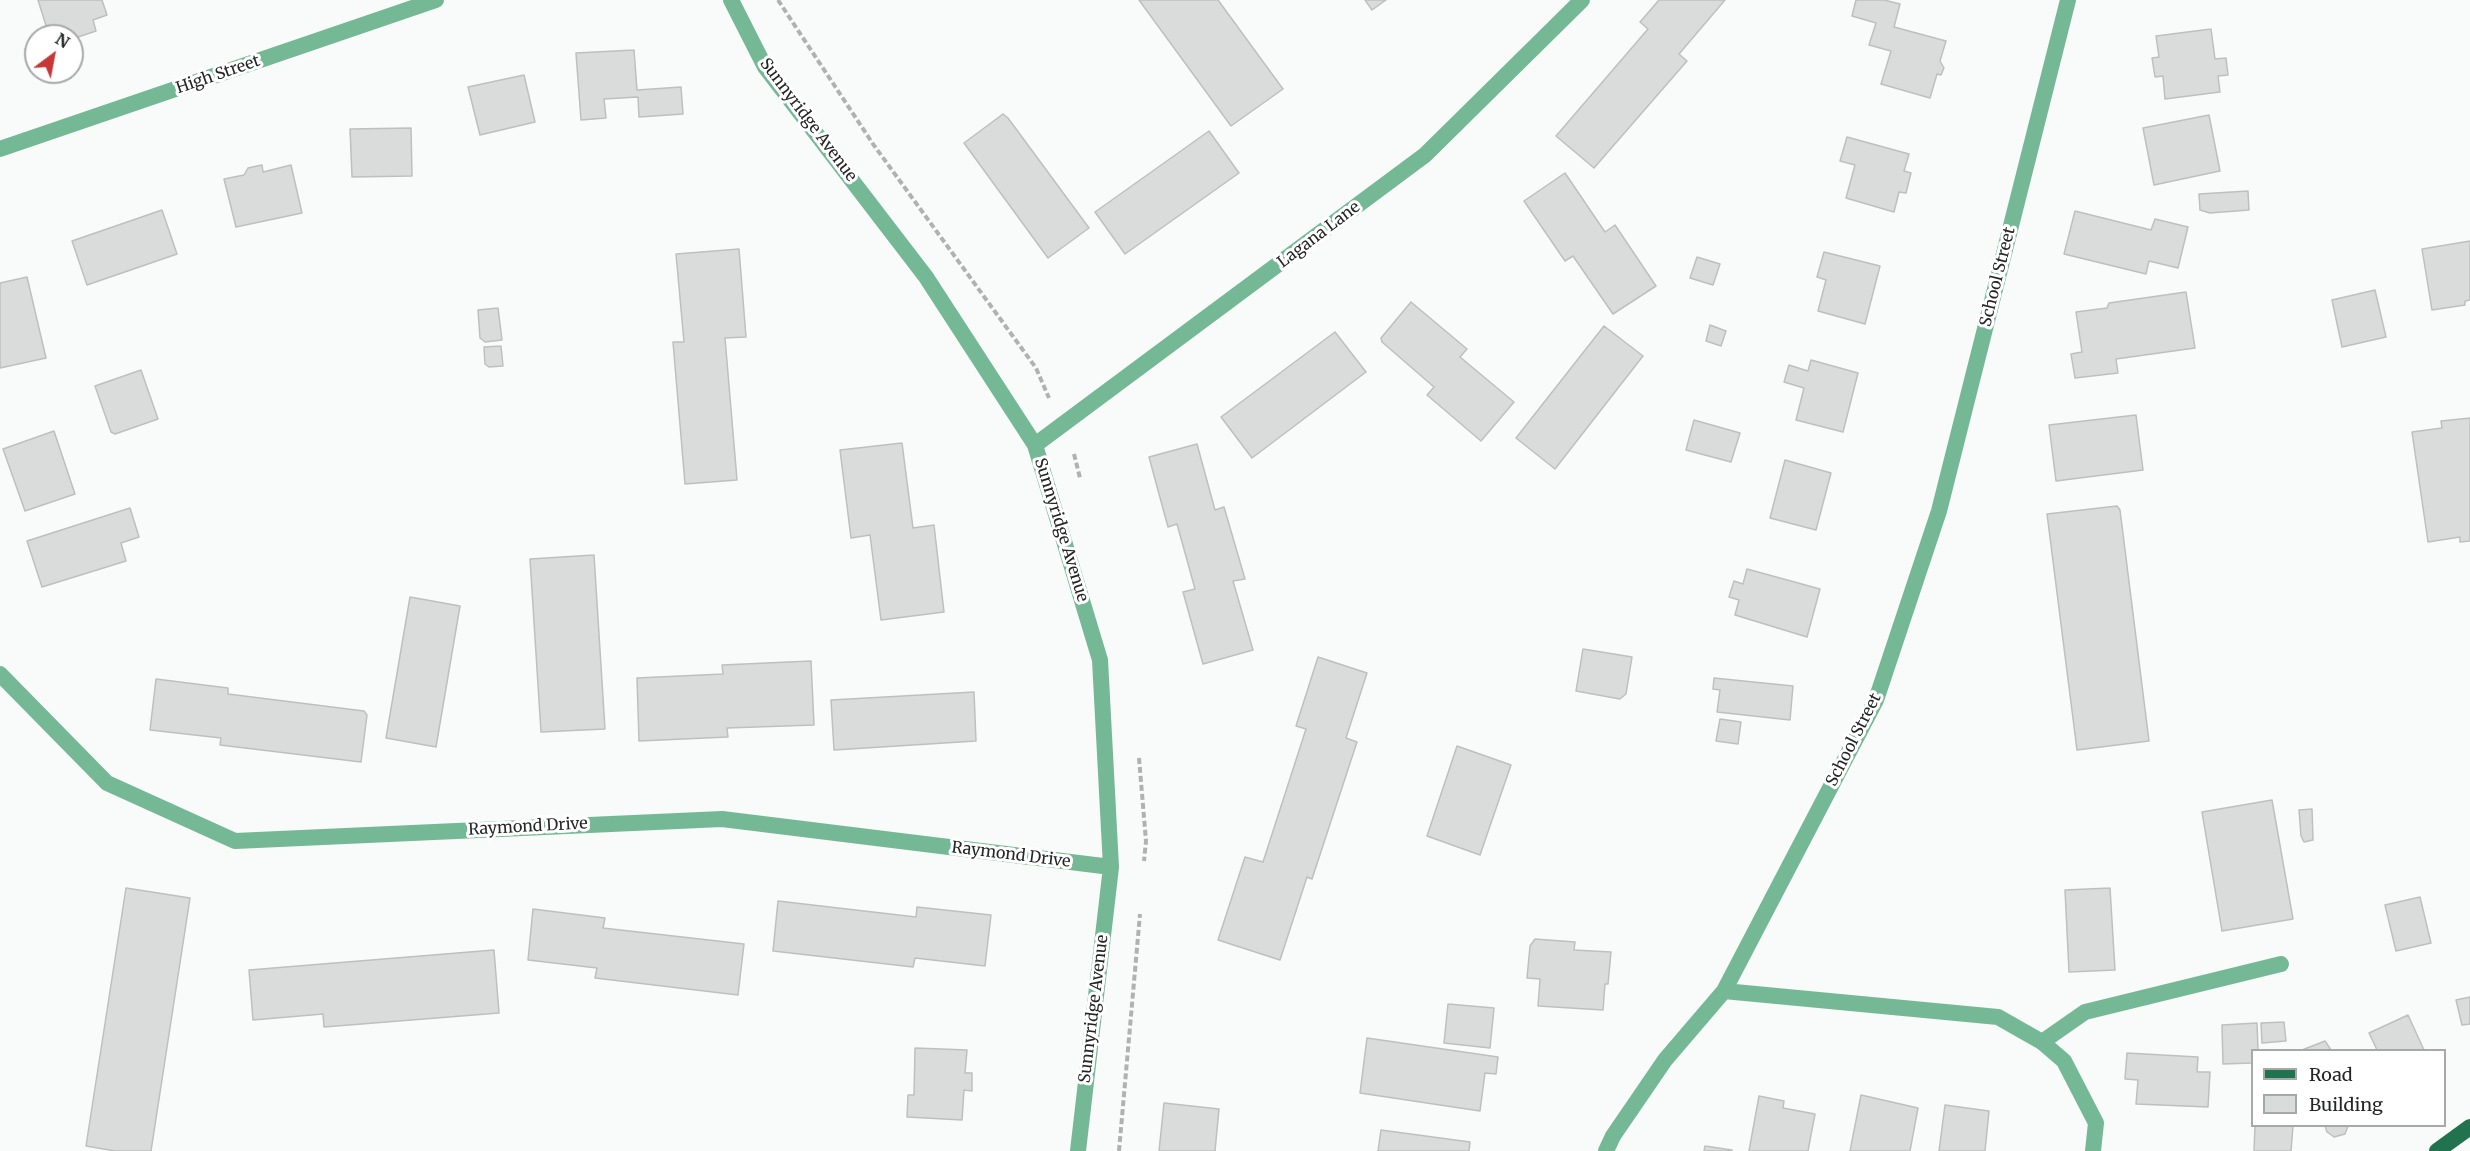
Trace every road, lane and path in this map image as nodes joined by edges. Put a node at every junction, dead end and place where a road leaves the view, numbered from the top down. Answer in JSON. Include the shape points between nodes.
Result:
{"nodes":[{"id":1,"x":436,"y":0,"type":"edge"},
{"id":2,"x":731,"y":0,"type":"edge"},
{"id":3,"x":1582,"y":0,"type":"edge"},
{"id":4,"x":2068,"y":0,"type":"edge"},
{"id":5,"x":0,"y":149,"type":"edge"},
{"id":6,"x":1035,"y":445,"type":"junction"},
{"id":7,"x":0,"y":674,"type":"edge"},
{"id":8,"x":1111,"y":867,"type":"junction"},
{"id":9,"x":2281,"y":964,"type":"dead end"},
{"id":10,"x":1724,"y":991,"type":"junction"},
{"id":11,"x":2042,"y":1042,"type":"junction"},
{"id":12,"x":2470,"y":1126,"type":"edge"},
{"id":13,"x":1078,"y":1151,"type":"edge"},
{"id":14,"x":1606,"y":1151,"type":"edge"},
{"id":15,"x":2093,"y":1151,"type":"edge"},
{"id":16,"x":2437,"y":1151,"type":"edge"}],
"edges":[{"from":1,"to":5,"type":"street","name":"High Street"},
{"from":2,"to":6,"type":"street","name":"Sunnyridge Avenue","via":[[765,67],[926,277]]},
{"from":3,"to":6,"type":"street","name":"Lagana Lane","via":[[1425,155]]},
{"from":4,"to":10,"type":"street","name":"School Street","via":[[1939,511],[1876,700]]},
{"from":6,"to":8,"type":"street","name":"Sunnyridge Avenue","via":[[1100,660]]},
{"from":7,"to":8,"type":"street","name":"Raymond Drive","via":[[107,783],[234,841],[722,819]]},
{"from":8,"to":13,"type":"street","name":"Sunnyridge Avenue"},
{"from":9,"to":11,"type":"street","via":[[2085,1012]]},
{"from":10,"to":11,"type":"street","via":[[1998,1017]]},
{"from":10,"to":14,"type":"street","name":"School Street","via":[[1665,1060]]},
{"from":11,"to":15,"type":"street","via":[[2064,1061],[2096,1123]]},
{"from":12,"to":16,"type":"main road"}]}
